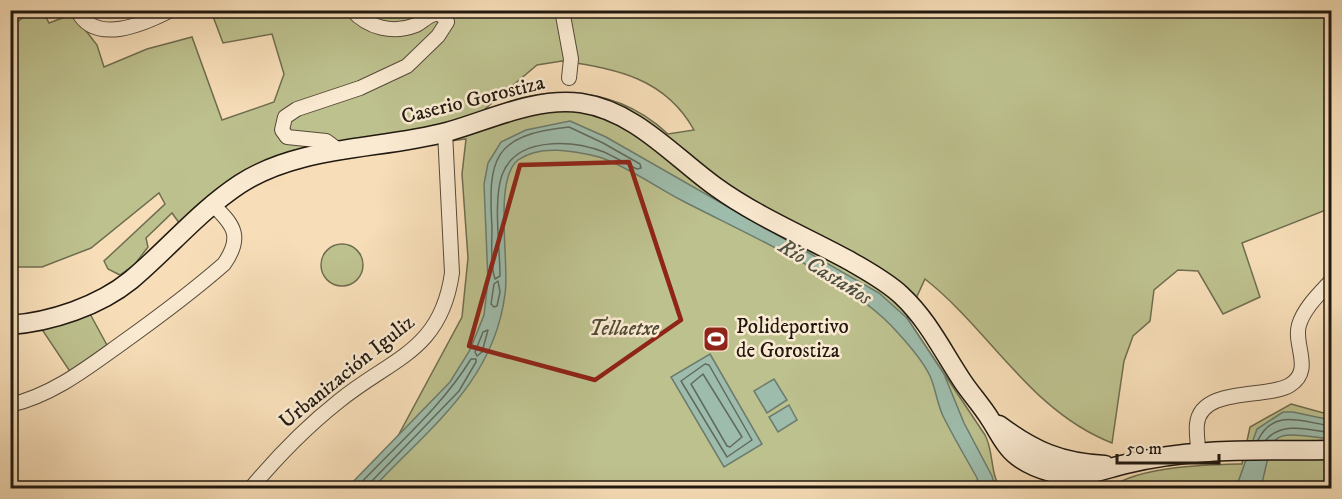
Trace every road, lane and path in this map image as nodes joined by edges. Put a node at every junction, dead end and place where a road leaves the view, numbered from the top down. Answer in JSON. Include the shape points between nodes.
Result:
{"nodes":[{"id":1,"x":77,"y":10,"type":"edge"},
{"id":2,"x":171,"y":10,"type":"edge"},
{"id":3,"x":352,"y":10,"type":"edge"},
{"id":4,"x":562,"y":10,"type":"edge"},
{"id":5,"x":569,"y":78,"type":"dead end"},
{"id":6,"x":445,"y":132,"type":"junction"},
{"id":7,"x":341,"y":152,"type":"junction"},
{"id":8,"x":213,"y":205,"type":"junction"},
{"id":9,"x":1332,"y":280,"type":"edge"},
{"id":10,"x":10,"y":325,"type":"edge"},
{"id":11,"x":10,"y":405,"type":"edge"},
{"id":12,"x":993,"y":424,"type":"junction"},
{"id":13,"x":1332,"y":450,"type":"edge"},
{"id":14,"x":1198,"y":452,"type":"junction"},
{"id":15,"x":1010,"y":460,"type":"junction"},
{"id":16,"x":1098,"y":465,"type":"junction"},
{"id":17,"x":1119,"y":466,"type":"junction"},
{"id":18,"x":251,"y":489,"type":"edge"}],
"edges":[{"from":1,"to":2,"type":"street","via":[[89,25],[100,30],[151,21]]},
{"from":3,"to":7,"type":"street","via":[[363,21],[381,28],[399,29],[438,14],[447,22],[407,66],[285,117],[282,130],[287,137],[326,141]]},
{"from":4,"to":5,"type":"street","via":[[571,59]]},
{"from":6,"to":7,"type":"street","name":"Caserio Gorostiza"},
{"from":6,"to":12,"type":"street","name":"Caserio Gorostiza","via":[[529,106],[560,102],[595,106],[623,118],[647,132],[719,190],[874,274],[899,293],[930,327]]},
{"from":6,"to":18,"type":"street","name":"Urbanización Iguliz","via":[[452,273],[449,294],[433,329],[412,351],[322,414]]},
{"from":7,"to":8,"type":"street","name":"Caserio Gorostiza","via":[[293,160],[264,170]]},
{"from":8,"to":10,"type":"street","name":"Caserio Gorostiza","via":[[128,282],[92,304],[29,324]]},
{"from":8,"to":11,"type":"street","via":[[235,233],[224,264],[157,318],[56,388]]},
{"from":9,"to":14,"type":"street","via":[[1298,327],[1302,362],[1297,378],[1283,387],[1209,405],[1197,424]]},
{"from":12,"to":15,"type":"street","name":"Caserio Gorostiza"},
{"from":12,"to":16,"type":"street","name":"Caserio Gorostiza","via":[[1039,452]]},
{"from":13,"to":14,"type":"street"},
{"from":14,"to":17,"type":"street"},
{"from":15,"to":16,"type":"street","via":[[1029,454],[1069,466]]},
{"from":15,"to":17,"type":"street","name":"Caserio Gorostiza","via":[[1065,475],[1090,475]]},
{"from":16,"to":17,"type":"street","name":"Caserio Gorostiza"}]}
